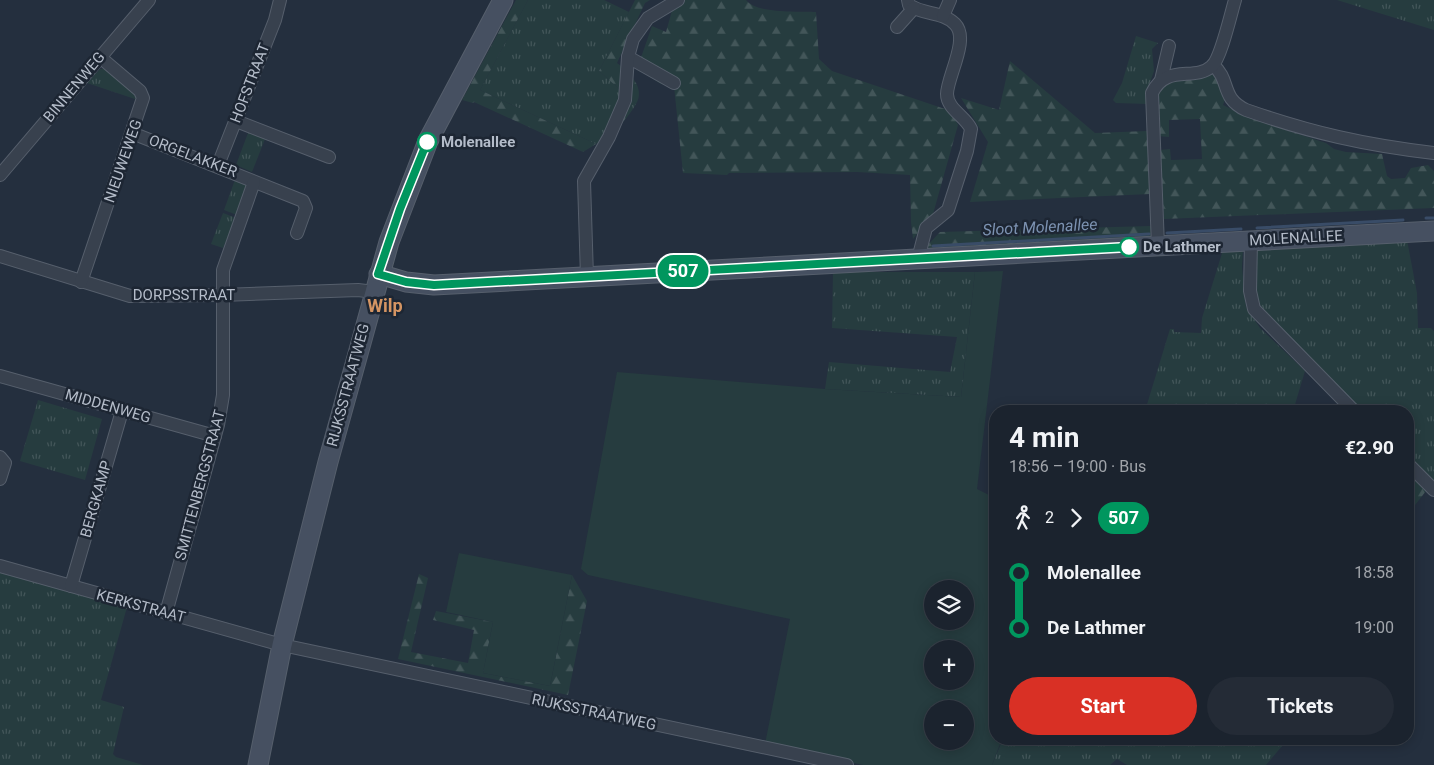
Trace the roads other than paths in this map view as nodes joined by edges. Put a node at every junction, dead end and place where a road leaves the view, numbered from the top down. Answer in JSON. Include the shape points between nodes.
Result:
{"nodes":[{"id":1,"x":149,"y":0,"type":"edge"},
{"id":2,"x":280,"y":0,"type":"edge"},
{"id":3,"x":503,"y":0,"type":"edge"},
{"id":4,"x":678,"y":0,"type":"edge"},
{"id":5,"x":950,"y":0,"type":"edge"},
{"id":6,"x":1235,"y":0,"type":"edge"},
{"id":7,"x":911,"y":4,"type":"edge"},
{"id":8,"x":943,"y":16,"type":"junction"},
{"id":9,"x":897,"y":27,"type":"dead end"},
{"id":10,"x":1169,"y":46,"type":"dead end"},
{"id":11,"x":100,"y":57,"type":"junction"},
{"id":12,"x":628,"y":57,"type":"junction"},
{"id":13,"x":1215,"y":62,"type":"junction"},
{"id":14,"x":1161,"y":80,"type":"junction"},
{"id":15,"x":674,"y":83,"type":"dead end"},
{"id":16,"x":236,"y":121,"type":"junction"},
{"id":17,"x":132,"y":133,"type":"junction"},
{"id":18,"x":1434,"y":153,"type":"edge"},
{"id":19,"x":329,"y":157,"type":"dead end"},
{"id":20,"x":218,"y":166,"type":"junction"},
{"id":21,"x":0,"y":175,"type":"edge"},
{"id":22,"x":254,"y":182,"type":"junction"},
{"id":23,"x":1434,"y":230,"type":"edge"},
{"id":24,"x":297,"y":233,"type":"dead end"},
{"id":25,"x":1251,"y":241,"type":"junction"},
{"id":26,"x":1158,"y":246,"type":"junction"},
{"id":27,"x":0,"y":256,"type":"edge"},
{"id":28,"x":918,"y":259,"type":"junction"},
{"id":29,"x":587,"y":277,"type":"junction"},
{"id":30,"x":82,"y":282,"type":"junction"},
{"id":31,"x":376,"y":283,"type":"junction"},
{"id":32,"x":222,"y":296,"type":"junction"},
{"id":33,"x":0,"y":376,"type":"edge"},
{"id":34,"x":1348,"y":405,"type":"edge"},
{"id":35,"x":122,"y":410,"type":"junction"},
{"id":36,"x":215,"y":436,"type":"junction"},
{"id":37,"x":0,"y":457,"type":"edge"},
{"id":38,"x":1414,"y":470,"type":"edge"},
{"id":39,"x":0,"y":479,"type":"edge"},
{"id":40,"x":1434,"y":490,"type":"edge"},
{"id":41,"x":0,"y":566,"type":"edge"},
{"id":42,"x":71,"y":586,"type":"junction"},
{"id":43,"x":166,"y":612,"type":"junction"},
{"id":44,"x":282,"y":645,"type":"junction"},
{"id":45,"x":258,"y":765,"type":"edge"},
{"id":46,"x":847,"y":765,"type":"edge"}],
"edges":[{"from":1,"to":11,"type":"street","name":"BINNENWEG"},
{"from":2,"to":16,"type":"street","name":"HOFSTRAAT"},
{"from":3,"to":31,"type":"main road","name":"RIJKSSTRAATWEG","via":[[428,141],[400,209]]},
{"from":4,"to":12,"type":"street","via":[[642,24]]},
{"from":5,"to":8,"type":"street"},
{"from":6,"to":13,"type":"street"},
{"from":7,"to":8,"type":"street"},
{"from":7,"to":9,"type":"street"},
{"from":8,"to":28,"type":"street","via":[[956,24],[959,30],[956,62],[947,94],[952,106],[968,124],[970,135],[948,210],[926,228]]},
{"from":10,"to":14,"type":"street"},
{"from":11,"to":17,"type":"street","name":"NIEUWEWEG","via":[[142,94]]},
{"from":11,"to":21,"type":"street","name":"BINNENWEG"},
{"from":12,"to":15,"type":"street"},
{"from":12,"to":29,"type":"street","via":[[625,100],[584,181]]},
{"from":13,"to":14,"type":"street","via":[[1206,70],[1175,74]]},
{"from":13,"to":18,"type":"street","via":[[1230,98],[1235,105],[1246,110],[1332,137]]},
{"from":14,"to":26,"type":"street","via":[[1151,99]]},
{"from":16,"to":19,"type":"street"},
{"from":16,"to":20,"type":"street","name":"HOFSTRAAT"},
{"from":17,"to":20,"type":"street","name":"ORGELAKKER"},
{"from":17,"to":30,"type":"street","name":"NIEUWEWEG"},
{"from":20,"to":22,"type":"street","name":"ORGELAKKER"},
{"from":22,"to":24,"type":"street","via":[[303,202],[306,208]]},
{"from":22,"to":32,"type":"street","name":"ORGELAKKER","via":[[225,263]]},
{"from":23,"to":25,"type":"main road","name":"MOLENALLEE"},
{"from":25,"to":26,"type":"main road","name":"MOLENALLEE"},
{"from":25,"to":34,"type":"street","via":[[1250,291],[1254,309]]},
{"from":26,"to":28,"type":"main road","name":"MOLENALLEE"},
{"from":27,"to":30,"type":"street","name":"DORPSSTRAAT"},
{"from":28,"to":29,"type":"main road","name":"MOLENALLEE"},
{"from":29,"to":31,"type":"main road","name":"MOLENALLEE","via":[[434,285]]},
{"from":30,"to":32,"type":"street","name":"DORPSSTRAAT","via":[[130,296]]},
{"from":31,"to":32,"type":"street","name":"DORPSSTRAAT","via":[[358,290]]},
{"from":31,"to":44,"type":"main road","name":"RIJKSSTRAATWEG"},
{"from":32,"to":36,"type":"street","name":"SMITTENBERGSTRAAT","via":[[223,395]]},
{"from":33,"to":35,"type":"street","name":"MIDDENWEG"},
{"from":35,"to":36,"type":"street","name":"MIDDENWEG"},
{"from":35,"to":42,"type":"street","name":"BERGKAMP"},
{"from":36,"to":43,"type":"street","name":"SMITTENBERGSTRAAT"},
{"from":37,"to":39,"type":"street","via":[[5,463]]},
{"from":38,"to":40,"type":"street"},
{"from":41,"to":42,"type":"street","name":"KERKSTRAAT"},
{"from":42,"to":43,"type":"street","name":"KERKSTRAAT"},
{"from":43,"to":44,"type":"street","name":"KERKSTRAAT"},
{"from":44,"to":45,"type":"main road","name":"RIJKSSTRAATWEG"},
{"from":44,"to":46,"type":"street","name":"RIJKSSTRAATWEG"}]}
